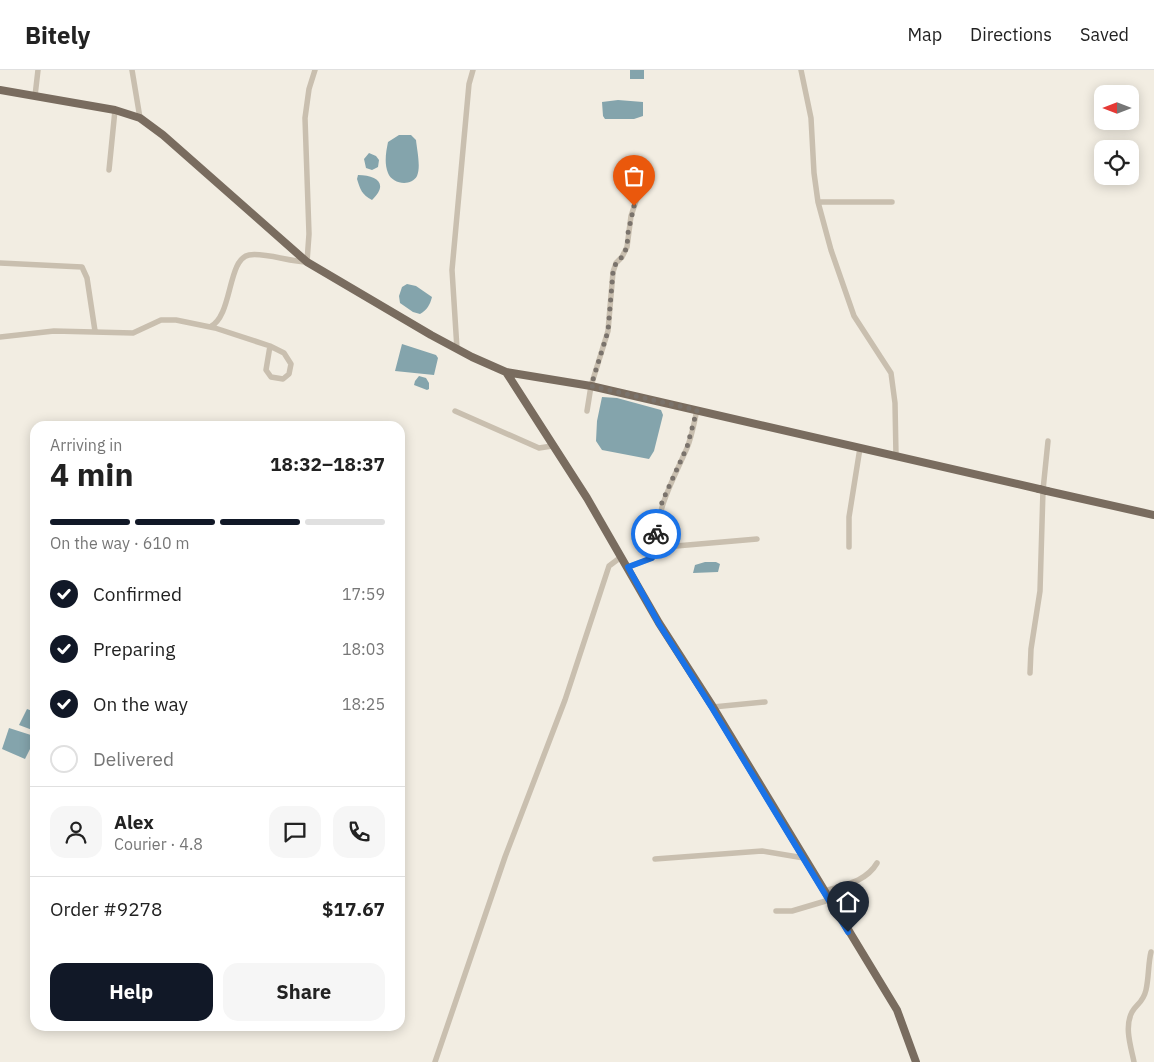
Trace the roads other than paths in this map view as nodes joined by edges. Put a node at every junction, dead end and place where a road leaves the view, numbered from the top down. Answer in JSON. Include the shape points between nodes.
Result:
{"nodes":[{"id":1,"x":38,"y":70,"type":"edge"},
{"id":2,"x":132,"y":70,"type":"edge"},
{"id":3,"x":315,"y":70,"type":"edge"},
{"id":4,"x":473,"y":70,"type":"edge"},
{"id":5,"x":801,"y":70,"type":"edge"},
{"id":6,"x":0,"y":90,"type":"edge"},
{"id":7,"x":35,"y":96,"type":"junction"},
{"id":8,"x":115,"y":110,"type":"junction"},
{"id":9,"x":140,"y":118,"type":"junction"},
{"id":10,"x":109,"y":170,"type":"dead end"},
{"id":11,"x":640,"y":170,"type":"dead end"},
{"id":12,"x":818,"y":202,"type":"junction"},
{"id":13,"x":892,"y":202,"type":"dead end"},
{"id":14,"x":306,"y":262,"type":"junction"},
{"id":15,"x":0,"y":263,"type":"edge"},
{"id":16,"x":210,"y":327,"type":"junction"},
{"id":17,"x":95,"y":331,"type":"junction"},
{"id":18,"x":0,"y":337,"type":"edge"},
{"id":19,"x":270,"y":346,"type":"junction"},
{"id":20,"x":457,"y":349,"type":"junction"},
{"id":21,"x":506,"y":372,"type":"junction"},
{"id":22,"x":591,"y":386,"type":"junction"},
{"id":23,"x":697,"y":410,"type":"junction"},
{"id":24,"x":455,"y":411,"type":"dead end"},
{"id":25,"x":586,"y":412,"type":"dead end"},
{"id":26,"x":1048,"y":440,"type":"dead end"},
{"id":27,"x":552,"y":446,"type":"junction"},
{"id":28,"x":860,"y":448,"type":"junction"},
{"id":29,"x":896,"y":456,"type":"junction"},
{"id":30,"x":1154,"y":515,"type":"edge"},
{"id":31,"x":757,"y":539,"type":"dead end"},
{"id":32,"x":660,"y":544,"type":"junction"},
{"id":33,"x":849,"y":547,"type":"dead end"},
{"id":34,"x":621,"y":557,"type":"junction"},
{"id":35,"x":628,"y":567,"type":"junction"},
{"id":36,"x":1030,"y":673,"type":"dead end"},
{"id":37,"x":765,"y":702,"type":"dead end"},
{"id":38,"x":712,"y":708,"type":"junction"},
{"id":39,"x":804,"y":858,"type":"junction"},
{"id":40,"x":654,"y":859,"type":"dead end"},
{"id":41,"x":877,"y":863,"type":"dead end"},
{"id":42,"x":824,"y":891,"type":"junction"},
{"id":43,"x":829,"y":900,"type":"junction"},
{"id":44,"x":776,"y":911,"type":"dead end"},
{"id":45,"x":1151,"y":952,"type":"dead end"},
{"id":46,"x":435,"y":1062,"type":"edge"},
{"id":47,"x":916,"y":1062,"type":"edge"},
{"id":48,"x":1134,"y":1062,"type":"edge"}],
"edges":[{"from":1,"to":7,"type":"street"},
{"from":2,"to":9,"type":"street"},
{"from":3,"to":14,"type":"street","via":[[305,118],[309,234]]},
{"from":4,"to":20,"type":"street","via":[[452,270]]},
{"from":5,"to":12,"type":"street","via":[[811,118]]},
{"from":6,"to":7,"type":"main road"},
{"from":7,"to":8,"type":"main road"},
{"from":8,"to":9,"type":"main road"},
{"from":8,"to":10,"type":"street"},
{"from":9,"to":14,"type":"main road"},
{"from":11,"to":22,"type":"street","via":[[627,247],[613,272],[608,331]]},
{"from":12,"to":13,"type":"street"},
{"from":12,"to":29,"type":"street","via":[[854,316],[892,373]]},
{"from":14,"to":16,"type":"street","via":[[259,254],[242,258],[226,303],[216,324]]},
{"from":14,"to":20,"type":"main road"},
{"from":15,"to":17,"type":"street","via":[[82,267],[88,278]]},
{"from":16,"to":17,"type":"street","via":[[161,320],[133,333]]},
{"from":16,"to":19,"type":"street"},
{"from":17,"to":18,"type":"street","via":[[54,331]]},
{"from":19,"to":19,"type":"street","via":[[266,370],[271,377],[283,379],[289,374],[291,364],[284,353]]},
{"from":20,"to":21,"type":"main road"},
{"from":21,"to":22,"type":"main road"},
{"from":21,"to":27,"type":"main road"},
{"from":22,"to":23,"type":"main road"},
{"from":22,"to":25,"type":"street"},
{"from":23,"to":28,"type":"main road"},
{"from":23,"to":32,"type":"street","via":[[687,447],[662,502],[656,533],[656,541]]},
{"from":24,"to":27,"type":"street","via":[[539,448]]},
{"from":26,"to":36,"type":"street","via":[[1040,590]]},
{"from":27,"to":34,"type":"main road"},
{"from":28,"to":29,"type":"main road"},
{"from":28,"to":33,"type":"street","via":[[849,517]]},
{"from":29,"to":30,"type":"main road"},
{"from":31,"to":32,"type":"street","via":[[676,546]]},
{"from":32,"to":35,"type":"street","via":[[652,558]]},
{"from":34,"to":35,"type":"main road"},
{"from":34,"to":46,"type":"street","via":[[609,566],[565,700],[505,857]]},
{"from":35,"to":38,"type":"main road","via":[[659,624]]},
{"from":37,"to":38,"type":"street"},
{"from":38,"to":39,"type":"main road"},
{"from":39,"to":40,"type":"street","via":[[762,851]]},
{"from":39,"to":42,"type":"main road"},
{"from":41,"to":42,"type":"street","via":[[869,874]]},
{"from":42,"to":43,"type":"main road"},
{"from":43,"to":44,"type":"street","via":[[792,911]]},
{"from":43,"to":47,"type":"main road","via":[[896,1010]]},
{"from":45,"to":48,"type":"street","via":[[1146,989],[1128,1023]]}]}
